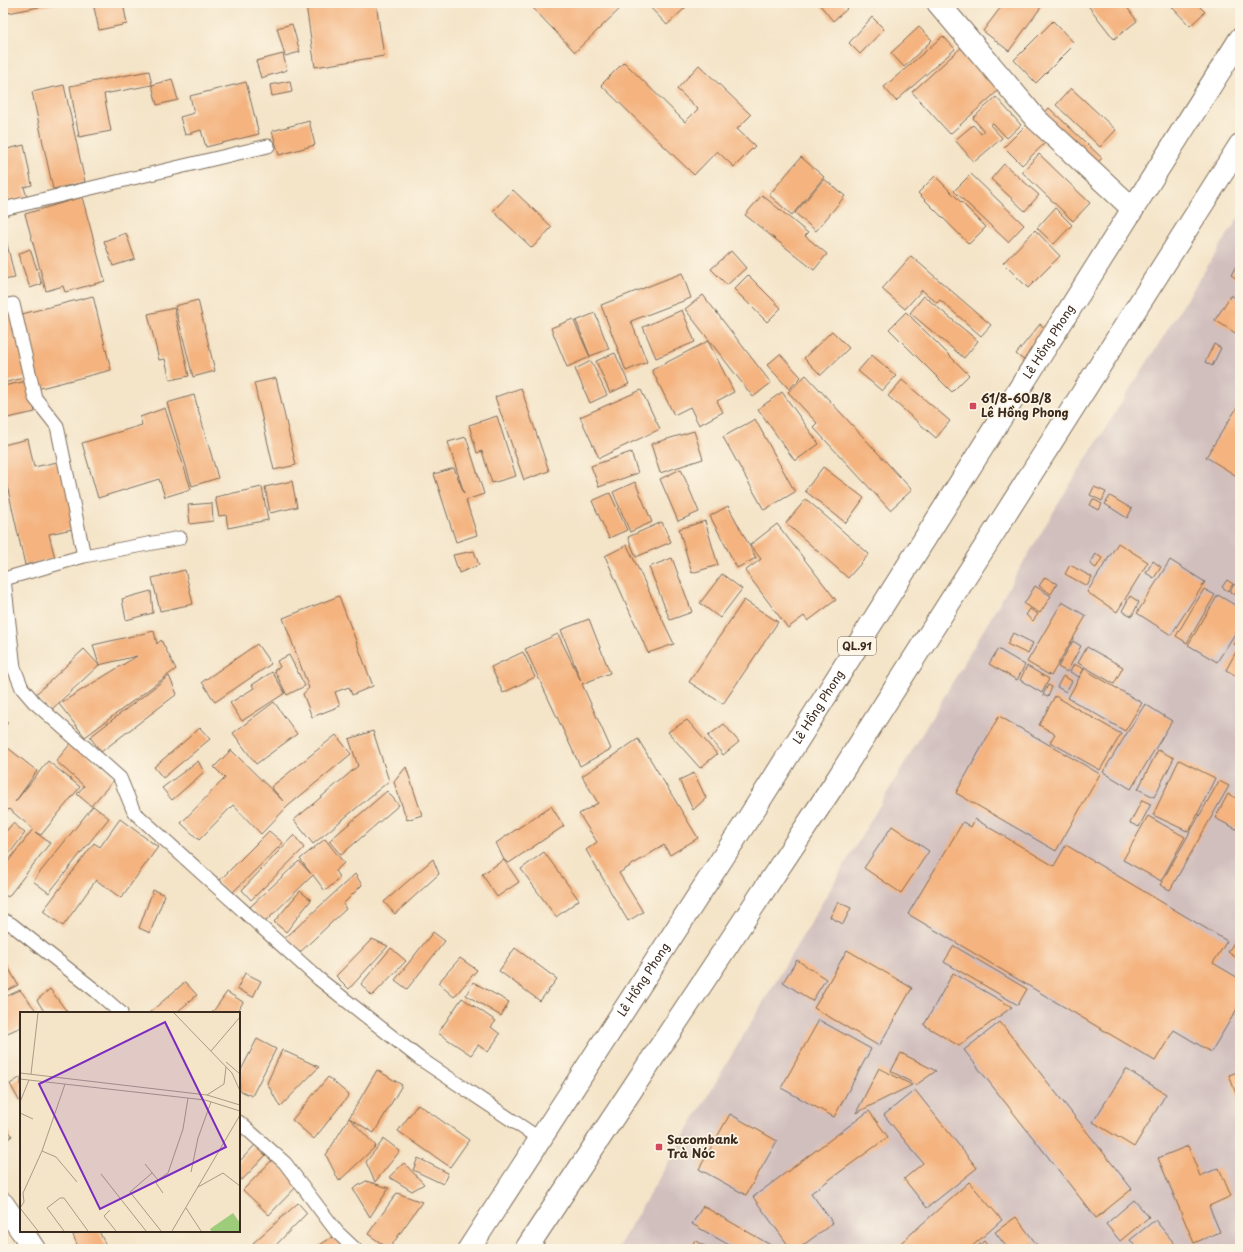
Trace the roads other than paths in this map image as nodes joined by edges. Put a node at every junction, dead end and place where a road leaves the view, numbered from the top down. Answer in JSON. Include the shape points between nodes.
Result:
{"nodes":[{"id":1,"x":938,"y":3,"type":"edge"},
{"id":2,"x":1240,"y":39,"type":"edge"},
{"id":3,"x":1240,"y":145,"type":"edge"},
{"id":4,"x":268,"y":146,"type":"dead end"},
{"id":5,"x":3,"y":209,"type":"edge"},
{"id":6,"x":1133,"y":209,"type":"junction"},
{"id":7,"x":3,"y":306,"type":"edge"},
{"id":8,"x":180,"y":538,"type":"dead end"},
{"id":9,"x":84,"y":556,"type":"junction"},
{"id":10,"x":3,"y":579,"type":"edge"},
{"id":11,"x":3,"y":920,"type":"edge"},
{"id":12,"x":120,"y":1012,"type":"edge"},
{"id":13,"x":240,"y":1123,"type":"edge"},
{"id":14,"x":540,"y":1139,"type":"junction"},
{"id":15,"x":3,"y":1204,"type":"edge"},
{"id":16,"x":20,"y":1229,"type":"edge"},
{"id":17,"x":22,"y":1232,"type":"edge"},
{"id":18,"x":34,"y":1249,"type":"edge"},
{"id":19,"x":355,"y":1249,"type":"edge"},
{"id":20,"x":469,"y":1249,"type":"edge"},
{"id":21,"x":526,"y":1249,"type":"edge"}],
"edges":[{"from":1,"to":6,"type":"main road","via":[[1036,119]]},
{"from":2,"to":6,"type":"main road","name":"Lê Hồng Phong","number":"QL.91"},
{"from":3,"to":21,"type":"main road","via":[[831,789]]},
{"from":4,"to":5,"type":"lane"},
{"from":6,"to":14,"type":"main road","name":"Lê Hồng Phong","number":"QL.91","via":[[755,808]]},
{"from":7,"to":9,"type":"lane","via":[[13,304],[35,398],[57,426]]},
{"from":8,"to":9,"type":"lane"},
{"from":9,"to":10,"type":"lane"},
{"from":10,"to":14,"type":"lane","via":[[14,668],[22,688],[34,702],[120,778],[134,812],[325,984],[419,1058]]},
{"from":11,"to":12,"type":"lane"},
{"from":13,"to":19,"type":"lane","via":[[285,1163],[337,1232]]},
{"from":14,"to":20,"type":"main road","name":"Lê Hồng Phong","number":"QL.91"},
{"from":15,"to":16,"type":"main road"},
{"from":17,"to":18,"type":"main road"}]}
